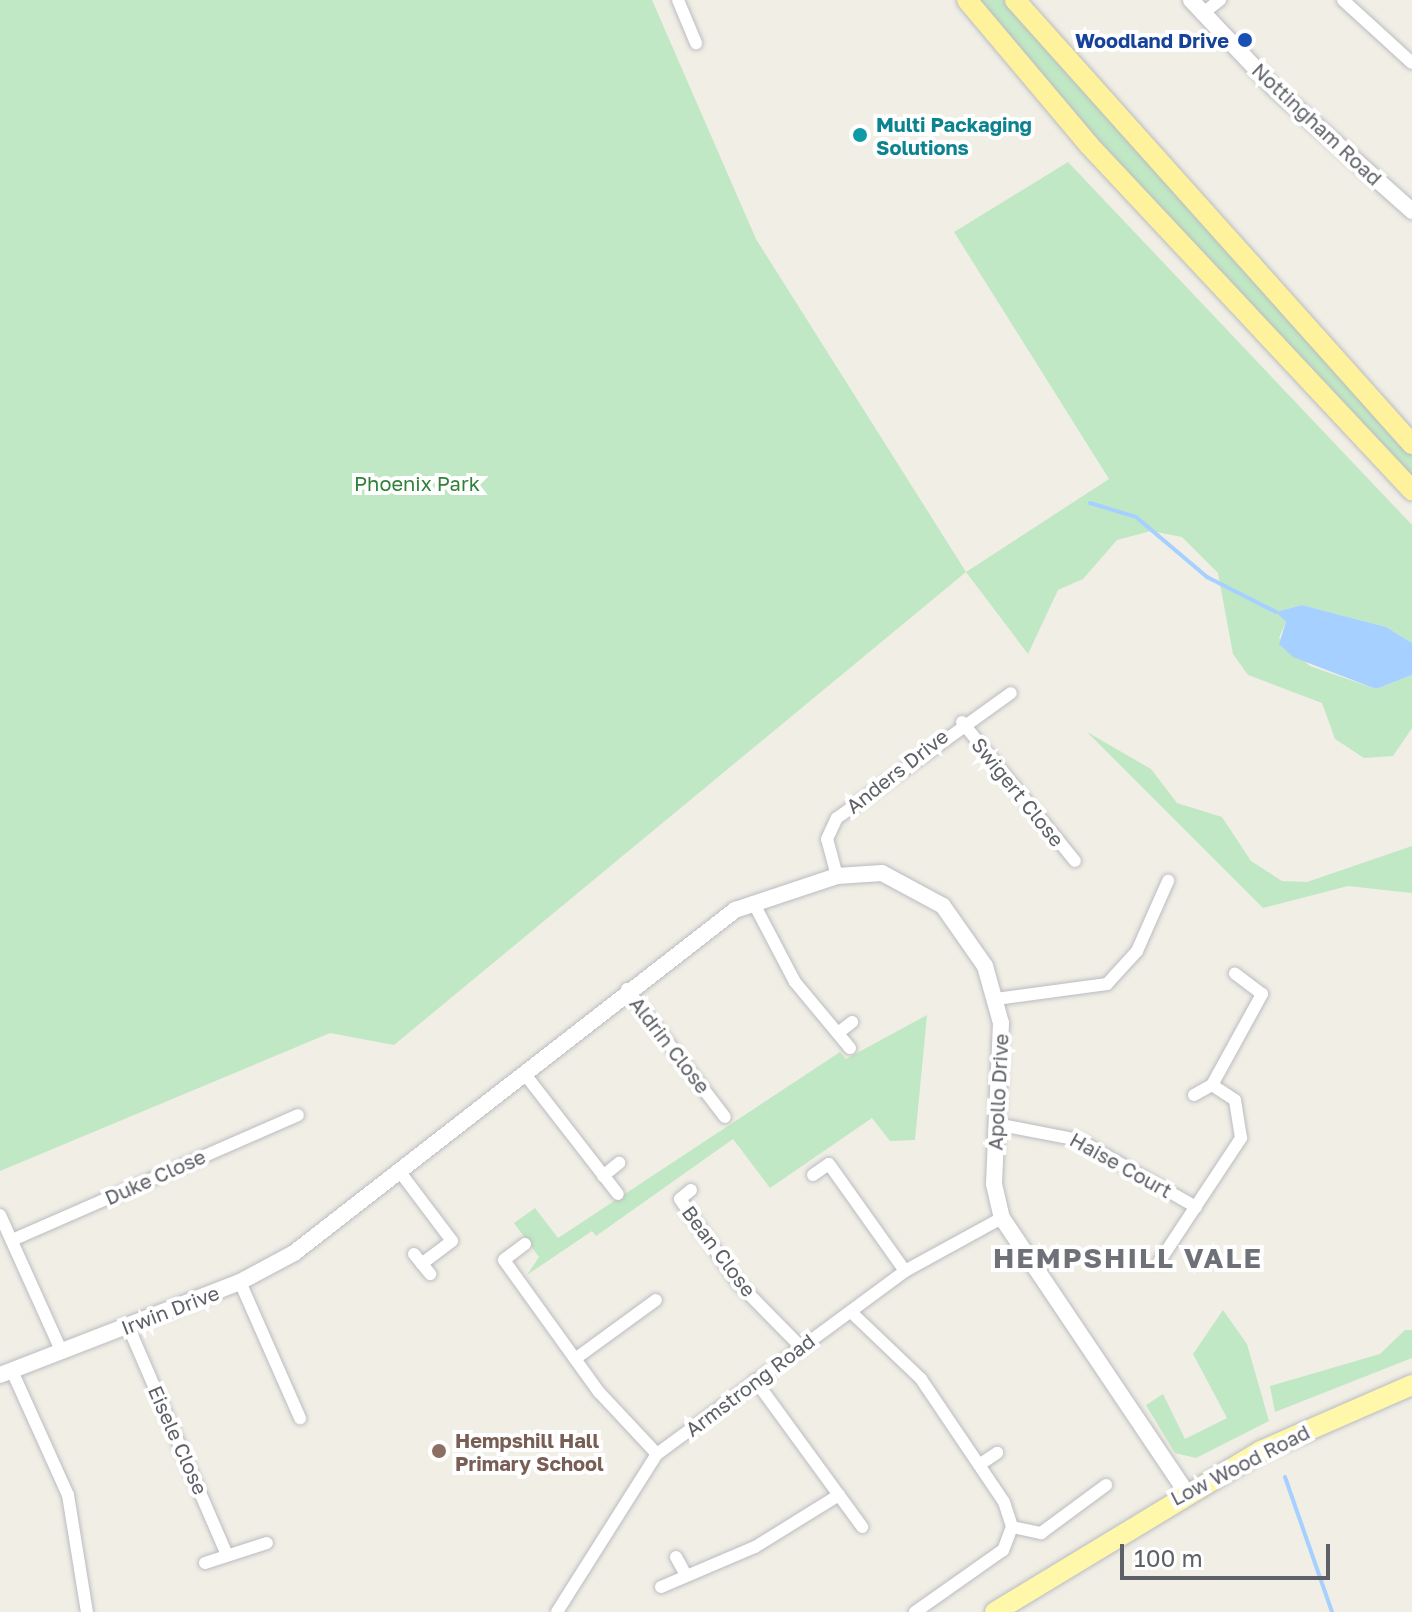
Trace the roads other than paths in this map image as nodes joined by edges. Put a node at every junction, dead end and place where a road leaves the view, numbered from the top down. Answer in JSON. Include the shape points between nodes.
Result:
{"nodes":[{"id":1,"x":678,"y":0,"type":"edge"},
{"id":2,"x":967,"y":0,"type":"edge"},
{"id":3,"x":1015,"y":0,"type":"edge"},
{"id":4,"x":1191,"y":0,"type":"edge"},
{"id":5,"x":1220,"y":0,"type":"edge"},
{"id":6,"x":1343,"y":0,"type":"edge"},
{"id":7,"x":1202,"y":14,"type":"junction"},
{"id":8,"x":696,"y":43,"type":"dead end"},
{"id":9,"x":1412,"y":63,"type":"edge"},
{"id":10,"x":1412,"y":211,"type":"edge"},
{"id":11,"x":1412,"y":444,"type":"edge"},
{"id":12,"x":1412,"y":490,"type":"edge"},
{"id":13,"x":1011,"y":693,"type":"dead end"},
{"id":14,"x":962,"y":722,"type":"junction"},
{"id":15,"x":1075,"y":861,"type":"dead end"},
{"id":16,"x":837,"y":876,"type":"junction"},
{"id":17,"x":1168,"y":881,"type":"dead end"},
{"id":18,"x":753,"y":902,"type":"junction"},
{"id":19,"x":1235,"y":974,"type":"dead end"},
{"id":20,"x":627,"y":989,"type":"junction"},
{"id":21,"x":996,"y":999,"type":"junction"},
{"id":22,"x":852,"y":1022,"type":"dead end"},
{"id":23,"x":838,"y":1033,"type":"junction"},
{"id":24,"x":850,"y":1048,"type":"dead end"},
{"id":25,"x":524,"y":1073,"type":"junction"},
{"id":26,"x":1212,"y":1085,"type":"junction"},
{"id":27,"x":726,"y":1092,"type":"dead end"},
{"id":28,"x":1194,"y":1095,"type":"dead end"},
{"id":29,"x":713,"y":1101,"type":"junction"},
{"id":30,"x":298,"y":1115,"type":"dead end"},
{"id":31,"x":725,"y":1117,"type":"dead end"},
{"id":32,"x":996,"y":1124,"type":"junction"},
{"id":33,"x":619,"y":1163,"type":"dead end"},
{"id":34,"x":400,"y":1172,"type":"junction"},
{"id":35,"x":813,"y":1175,"type":"dead end"},
{"id":36,"x":603,"y":1176,"type":"junction"},
{"id":37,"x":691,"y":1190,"type":"dead end"},
{"id":38,"x":618,"y":1194,"type":"dead end"},
{"id":39,"x":1196,"y":1207,"type":"junction"},
{"id":40,"x":0,"y":1215,"type":"edge"},
{"id":41,"x":1002,"y":1218,"type":"junction"},
{"id":42,"x":332,"y":1227,"type":"joint"},
{"id":43,"x":12,"y":1240,"type":"junction"},
{"id":44,"x":525,"y":1244,"type":"dead end"},
{"id":45,"x":1159,"y":1262,"type":"dead end"},
{"id":46,"x":422,"y":1264,"type":"dead end"},
{"id":47,"x":905,"y":1271,"type":"junction"},
{"id":48,"x":240,"y":1282,"type":"junction"},
{"id":49,"x":656,"y":1300,"type":"dead end"},
{"id":50,"x":851,"y":1312,"type":"junction"},
{"id":51,"x":128,"y":1326,"type":"junction"},
{"id":52,"x":800,"y":1346,"type":"junction"},
{"id":53,"x":62,"y":1352,"type":"junction"},
{"id":54,"x":575,"y":1359,"type":"junction"},
{"id":55,"x":6,"y":1373,"type":"edge"},
{"id":56,"x":755,"y":1380,"type":"junction"},
{"id":57,"x":1412,"y":1385,"type":"edge"},
{"id":58,"x":301,"y":1410,"type":"dead end"},
{"id":59,"x":997,"y":1453,"type":"dead end"},
{"id":60,"x":657,"y":1454,"type":"junction"},
{"id":61,"x":979,"y":1465,"type":"junction"},
{"id":62,"x":1106,"y":1485,"type":"dead end"},
{"id":63,"x":1186,"y":1492,"type":"junction"},
{"id":64,"x":839,"y":1495,"type":"junction"},
{"id":65,"x":862,"y":1527,"type":"dead end"},
{"id":66,"x":1012,"y":1527,"type":"junction"},
{"id":67,"x":267,"y":1543,"type":"dead end"},
{"id":68,"x":227,"y":1555,"type":"junction"},
{"id":69,"x":676,"y":1557,"type":"dead end"},
{"id":70,"x":205,"y":1563,"type":"dead end"},
{"id":71,"x":686,"y":1575,"type":"junction"},
{"id":72,"x":661,"y":1587,"type":"dead end"},
{"id":73,"x":87,"y":1612,"type":"edge"},
{"id":74,"x":557,"y":1612,"type":"edge"},
{"id":75,"x":915,"y":1612,"type":"edge"},
{"id":76,"x":995,"y":1612,"type":"edge"}],
"edges":[{"from":1,"to":8,"type":"street"},
{"from":2,"to":12,"type":"highway","via":[[1089,145]]},
{"from":3,"to":11,"type":"highway"},
{"from":4,"to":7,"type":"street","name":"Nottingham Road"},
{"from":5,"to":7,"type":"street"},
{"from":6,"to":9,"type":"street"},
{"from":7,"to":10,"type":"street","name":"Nottingham Road"},
{"from":13,"to":14,"type":"street","name":"Anders Drive"},
{"from":14,"to":15,"type":"street","name":"Swigert Close"},
{"from":14,"to":16,"type":"street","name":"Anders Drive","via":[[837,818],[827,839]]},
{"from":16,"to":18,"type":"street","name":"Apollo Drive"},
{"from":16,"to":21,"type":"street","name":"Apollo Drive","via":[[882,873],[943,906],[985,966]]},
{"from":17,"to":21,"type":"street","via":[[1137,951],[1107,984]]},
{"from":18,"to":20,"type":"street","name":"Apollo Drive","via":[[702,930]]},
{"from":18,"to":23,"type":"street","via":[[779,958]]},
{"from":19,"to":26,"type":"street","via":[[1262,994]]},
{"from":20,"to":25,"type":"street","name":"Apollo Drive"},
{"from":20,"to":29,"type":"street","name":"Aldrin Close"},
{"from":21,"to":32,"type":"street","name":"Apollo Drive","via":[[1002,1046]]},
{"from":22,"to":23,"type":"street"},
{"from":23,"to":24,"type":"street"},
{"from":25,"to":34,"type":"street","name":"Apollo Drive"},
{"from":25,"to":36,"type":"street"},
{"from":26,"to":28,"type":"street"},
{"from":26,"to":39,"type":"street","name":"Haise Court","via":[[1235,1100],[1241,1138]]},
{"from":27,"to":29,"type":"street","name":"Aldrin Close"},
{"from":29,"to":31,"type":"street","name":"Aldrin Close"},
{"from":30,"to":43,"type":"street","name":"Duke Close"},
{"from":32,"to":39,"type":"street","name":"Haise Court","via":[[1079,1140]]},
{"from":32,"to":41,"type":"street","name":"Apollo Drive","via":[[994,1184]]},
{"from":33,"to":36,"type":"street"},
{"from":34,"to":42,"type":"street","name":"Apollo Drive"},
{"from":34,"to":46,"type":"street","via":[[452,1241]]},
{"from":35,"to":47,"type":"street","via":[[829,1164]]},
{"from":36,"to":38,"type":"street"},
{"from":37,"to":52,"type":"street","name":"Bean Close","via":[[680,1199],[738,1283]]},
{"from":39,"to":45,"type":"street","name":"Haise Court"},
{"from":40,"to":43,"type":"street"},
{"from":41,"to":47,"type":"street","name":"Armstrong Road"},
{"from":41,"to":63,"type":"street","name":"Apollo Drive"},
{"from":42,"to":48,"type":"street","name":"Irwin Drive"},
{"from":43,"to":53,"type":"street"},
{"from":44,"to":54,"type":"street","via":[[504,1260]]},
{"from":47,"to":50,"type":"street","name":"Armstrong Road"},
{"from":48,"to":51,"type":"street","name":"Irwin Drive"},
{"from":48,"to":58,"type":"street"},
{"from":49,"to":54,"type":"street"},
{"from":50,"to":52,"type":"street","name":"Armstrong Road"},
{"from":50,"to":61,"type":"street","via":[[921,1379]]},
{"from":51,"to":53,"type":"street","name":"Irwin Drive"},
{"from":51,"to":68,"type":"street","name":"Eisele Close"},
{"from":52,"to":56,"type":"street","name":"Armstrong Road"},
{"from":53,"to":55,"type":"street","name":"Irwin Drive"},
{"from":54,"to":60,"type":"street"},
{"from":55,"to":73,"type":"street","via":[[68,1495]]},
{"from":56,"to":60,"type":"street","name":"Armstrong Road"},
{"from":56,"to":64,"type":"street"},
{"from":57,"to":63,"type":"main road","name":"Low Wood Road"},
{"from":59,"to":61,"type":"street"},
{"from":60,"to":74,"type":"street","name":"Armstrong Road"},
{"from":61,"to":66,"type":"street"},
{"from":62,"to":66,"type":"street","via":[[1041,1533]]},
{"from":63,"to":76,"type":"main road","name":"Low Wood Road"},
{"from":64,"to":65,"type":"street"},
{"from":64,"to":71,"type":"street","via":[[755,1547]]},
{"from":66,"to":75,"type":"street","via":[[1003,1550]]},
{"from":67,"to":68,"type":"street"},
{"from":68,"to":70,"type":"street"},
{"from":69,"to":71,"type":"street"},
{"from":71,"to":72,"type":"street"}]}
